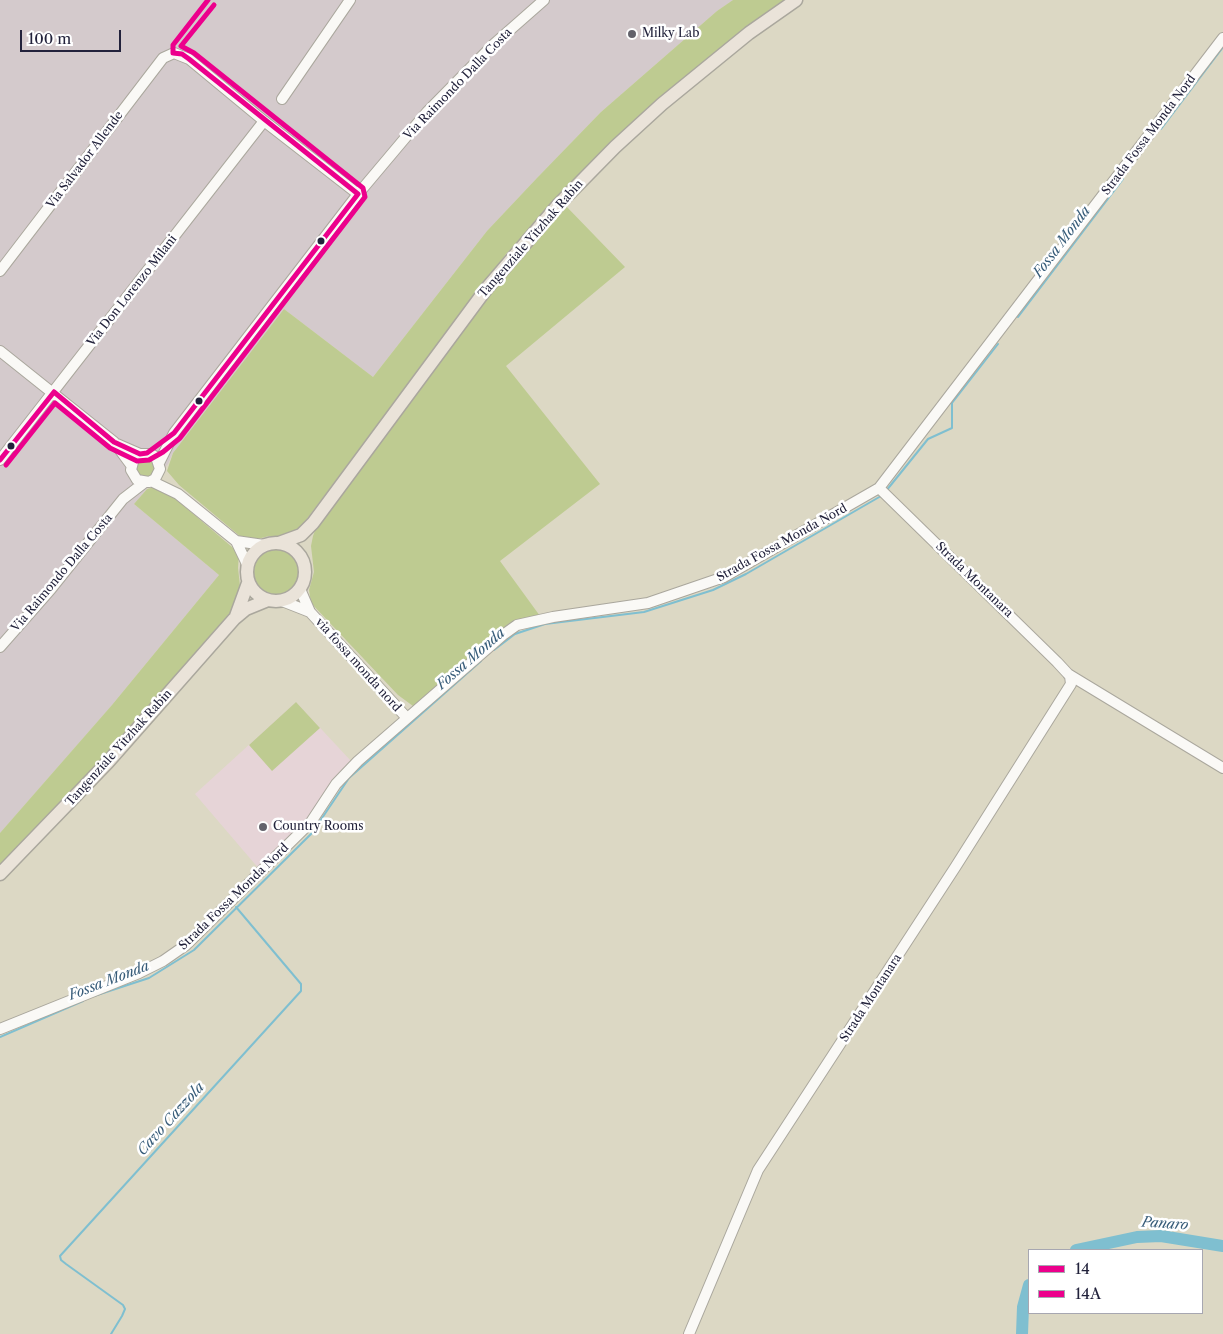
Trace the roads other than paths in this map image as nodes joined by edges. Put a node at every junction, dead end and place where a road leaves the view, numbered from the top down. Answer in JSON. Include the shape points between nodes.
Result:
{"nodes":[{"id":1,"x":350,"y":0,"type":"edge"},
{"id":2,"x":544,"y":0,"type":"edge"},
{"id":3,"x":796,"y":0,"type":"edge"},
{"id":4,"x":1223,"y":38,"type":"edge"},
{"id":5,"x":282,"y":99,"type":"dead end"},
{"id":6,"x":264,"y":121,"type":"junction"},
{"id":7,"x":358,"y":194,"type":"junction"},
{"id":8,"x":0,"y":271,"type":"edge"},
{"id":9,"x":0,"y":351,"type":"edge"},
{"id":10,"x":54,"y":392,"type":"junction"},
{"id":11,"x":174,"y":433,"type":"junction"},
{"id":12,"x":114,"y":442,"type":"junction"},
{"id":13,"x":144,"y":454,"type":"junction"},
{"id":14,"x":0,"y":460,"type":"edge"},
{"id":15,"x":160,"y":466,"type":"junction"},
{"id":16,"x":132,"y":468,"type":"junction"},
{"id":17,"x":148,"y":481,"type":"junction"},
{"id":18,"x":882,"y":491,"type":"junction"},
{"id":19,"x":178,"y":494,"type":"junction"},
{"id":20,"x":123,"y":499,"type":"junction"},
{"id":21,"x":313,"y":523,"type":"junction"},
{"id":22,"x":236,"y":541,"type":"junction"},
{"id":23,"x":279,"y":543,"type":"junction"},
{"id":24,"x":264,"y":545,"type":"junction"},
{"id":25,"x":303,"y":562,"type":"junction"},
{"id":26,"x":247,"y":564,"type":"junction"},
{"id":27,"x":248,"y":584,"type":"junction"},
{"id":28,"x":300,"y":589,"type":"junction"},
{"id":29,"x":268,"y":600,"type":"junction"},
{"id":30,"x":282,"y":601,"type":"junction"},
{"id":31,"x":310,"y":612,"type":"junction"},
{"id":32,"x":234,"y":619,"type":"junction"},
{"id":33,"x":0,"y":647,"type":"edge"},
{"id":34,"x":1068,"y":674,"type":"junction"},
{"id":35,"x":407,"y":718,"type":"junction"},
{"id":36,"x":1223,"y":768,"type":"edge"},
{"id":37,"x":0,"y":874,"type":"edge"},
{"id":38,"x":0,"y":1029,"type":"edge"},
{"id":39,"x":689,"y":1334,"type":"edge"}],
"edges":[{"from":1,"to":5,"type":"street"},
{"from":2,"to":7,"type":"street","name":"Via Raimondo Dalla Costa","via":[[494,44],[427,112]]},
{"from":3,"to":21,"type":"main road","name":"Tangenziale Yitzhak Rabin","via":[[749,33],[662,104],[560,204],[487,288]]},
{"from":4,"to":18,"type":"street","name":"Strada Fossa Monda Nord"},
{"from":6,"to":7,"type":"street"},
{"from":6,"to":8,"type":"street","name":"Via Salvador Allende","via":[[182,54],[173,53],[163,58]]},
{"from":6,"to":10,"type":"street","name":"Via Don Lorenzo Milani"},
{"from":7,"to":11,"type":"street","name":"Via Raimondo Dalla Costa"},
{"from":9,"to":10,"type":"street"},
{"from":10,"to":12,"type":"street"},
{"from":10,"to":14,"type":"street","name":"Via Don Lorenzo Milani"},
{"from":11,"to":13,"type":"street"},
{"from":11,"to":15,"type":"street"},
{"from":12,"to":13,"type":"street"},
{"from":12,"to":16,"type":"street"},
{"from":13,"to":15,"type":"street","via":[[156,457]]},
{"from":13,"to":16,"type":"street","via":[[134,458]]},
{"from":15,"to":17,"type":"street"},
{"from":15,"to":19,"type":"street"},
{"from":16,"to":17,"type":"street","via":[[137,480]]},
{"from":16,"to":20,"type":"street"},
{"from":17,"to":19,"type":"street"},
{"from":17,"to":20,"type":"street"},
{"from":18,"to":34,"type":"street","name":"Strada Montanara"},
{"from":18,"to":35,"type":"street","name":"Strada Fossa Monda Nord","via":[[724,577],[648,602],[517,625]]},
{"from":19,"to":22,"type":"street"},
{"from":20,"to":33,"type":"street","name":"Via Raimondo Dalla Costa"},
{"from":21,"to":23,"type":"main road","name":"Tangenziale Yitzhak Rabin","via":[[301,535]]},
{"from":21,"to":25,"type":"main road","name":"Tangenziale Yitzhak Rabin"},
{"from":22,"to":24,"type":"street"},
{"from":22,"to":26,"type":"street"},
{"from":23,"to":24,"type":"main road","name":"Tangenziale Yitzhak Rabin"},
{"from":23,"to":25,"type":"main road","via":[[294,549]]},
{"from":24,"to":26,"type":"main road","via":[[257,549]]},
{"from":25,"to":28,"type":"main road","name":"Tangenziale Yitzhak Rabin","via":[[305,576]]},
{"from":26,"to":27,"type":"main road","name":"Tangenziale Yitzhak Rabin"},
{"from":27,"to":29,"type":"main road","via":[[260,597]]},
{"from":27,"to":32,"type":"main road","name":"Tangenziale Yitzhak Rabin"},
{"from":28,"to":30,"type":"main road"},
{"from":28,"to":31,"type":"street","name":"via fossa monda nord"},
{"from":29,"to":30,"type":"main road","name":"Tangenziale Yitzhak Rabin"},
{"from":29,"to":32,"type":"main road","name":"Tangenziale Yitzhak Rabin","via":[[246,608]]},
{"from":30,"to":31,"type":"street","name":"via fossa monda nord"},
{"from":31,"to":35,"type":"street","name":"via fossa monda nord"},
{"from":32,"to":37,"type":"main road","name":"Tangenziale Yitzhak Rabin","via":[[108,762]]},
{"from":34,"to":36,"type":"street","name":"Strada Montanara"},
{"from":34,"to":39,"type":"street","name":"Strada Montanara","via":[[1071,684],[1067,694],[758,1170]]},
{"from":35,"to":38,"type":"street","name":"Strada Fossa Monda Nord","via":[[344,775],[311,822],[181,949],[140,973]]}]}
